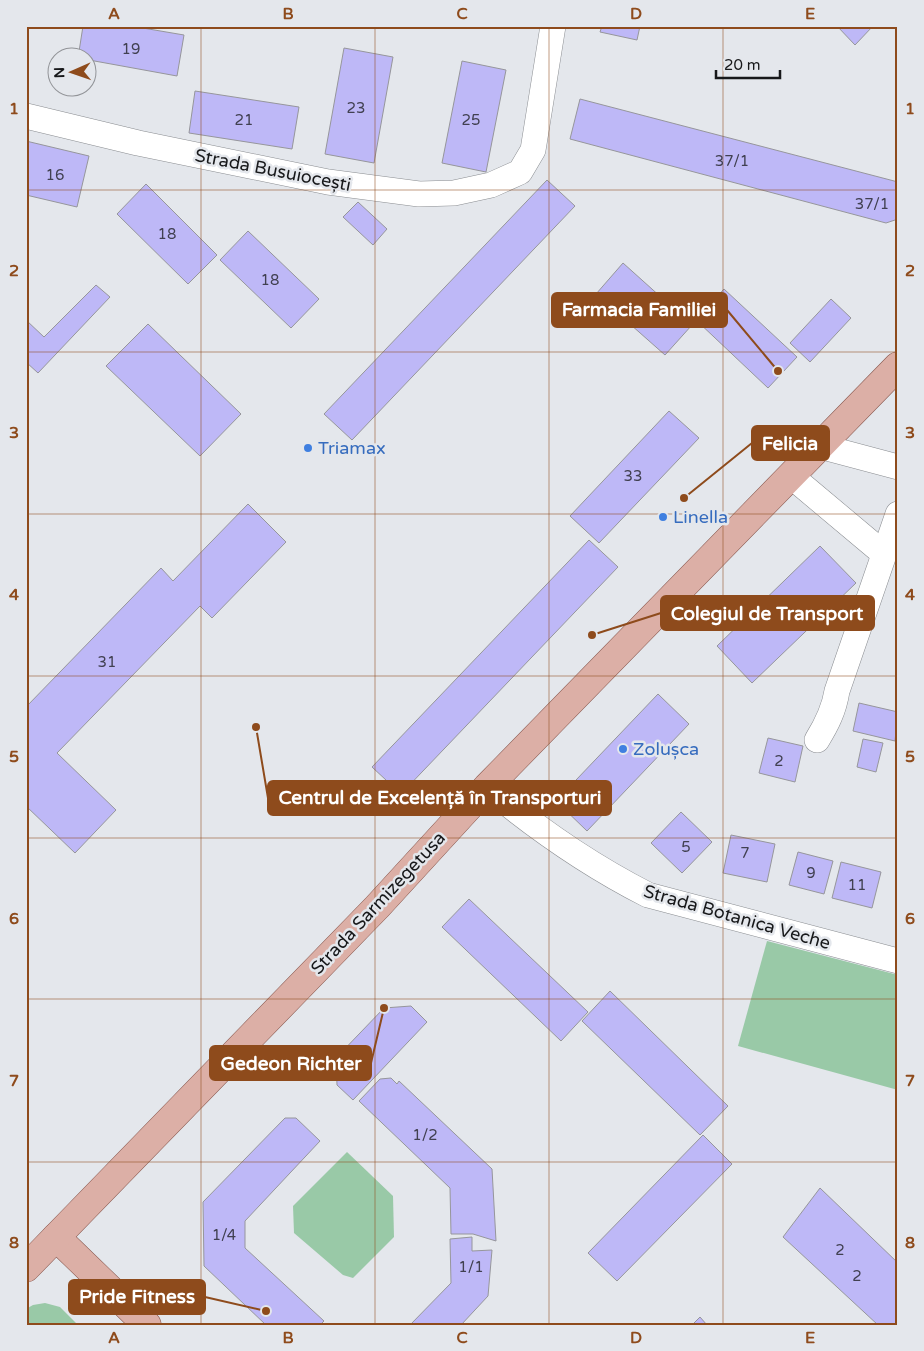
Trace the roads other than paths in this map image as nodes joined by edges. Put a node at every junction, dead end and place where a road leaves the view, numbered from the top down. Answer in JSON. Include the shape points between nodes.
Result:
{"nodes":[{"id":1,"x":553,"y":26,"type":"edge"},
{"id":2,"x":26,"y":116,"type":"edge"},
{"id":3,"x":898,"y":366,"type":"edge"},
{"id":4,"x":819,"y":446,"type":"junction"},
{"id":5,"x":898,"y":467,"type":"edge"},
{"id":6,"x":791,"y":476,"type":"junction"},
{"id":7,"x":898,"y":514,"type":"edge"},
{"id":8,"x":884,"y":554,"type":"junction"},
{"id":9,"x":817,"y":740,"type":"dead end"},
{"id":10,"x":487,"y":787,"type":"junction"},
{"id":11,"x":898,"y":961,"type":"edge"},
{"id":12,"x":56,"y":1236,"type":"junction"},
{"id":13,"x":26,"y":1268,"type":"edge"},
{"id":14,"x":147,"y":1325,"type":"edge"}],
"edges":[{"from":1,"to":2,"type":"street","name":"Strada Busuiocești","via":[[533,150],[520,172],[491,185],[454,193],[420,194],[318,180]]},
{"from":3,"to":4,"type":"main road","name":"Strada Sarmizegetusa"},
{"from":4,"to":5,"type":"street"},
{"from":4,"to":6,"type":"main road","name":"Strada Sarmizegetusa"},
{"from":6,"to":8,"type":"street"},
{"from":6,"to":10,"type":"main road","name":"Strada Sarmizegetusa"},
{"from":7,"to":8,"type":"street"},
{"from":8,"to":9,"type":"street","via":[[834,707]]},
{"from":10,"to":11,"type":"street","name":"Strada Botanica Veche","via":[[542,829],[648,895]]},
{"from":10,"to":12,"type":"main road","name":"Strada Sarmizegetusa","via":[[376,907]]},
{"from":12,"to":13,"type":"main road","name":"Strada Sarmizegetusa"},
{"from":12,"to":14,"type":"main road"}]}
